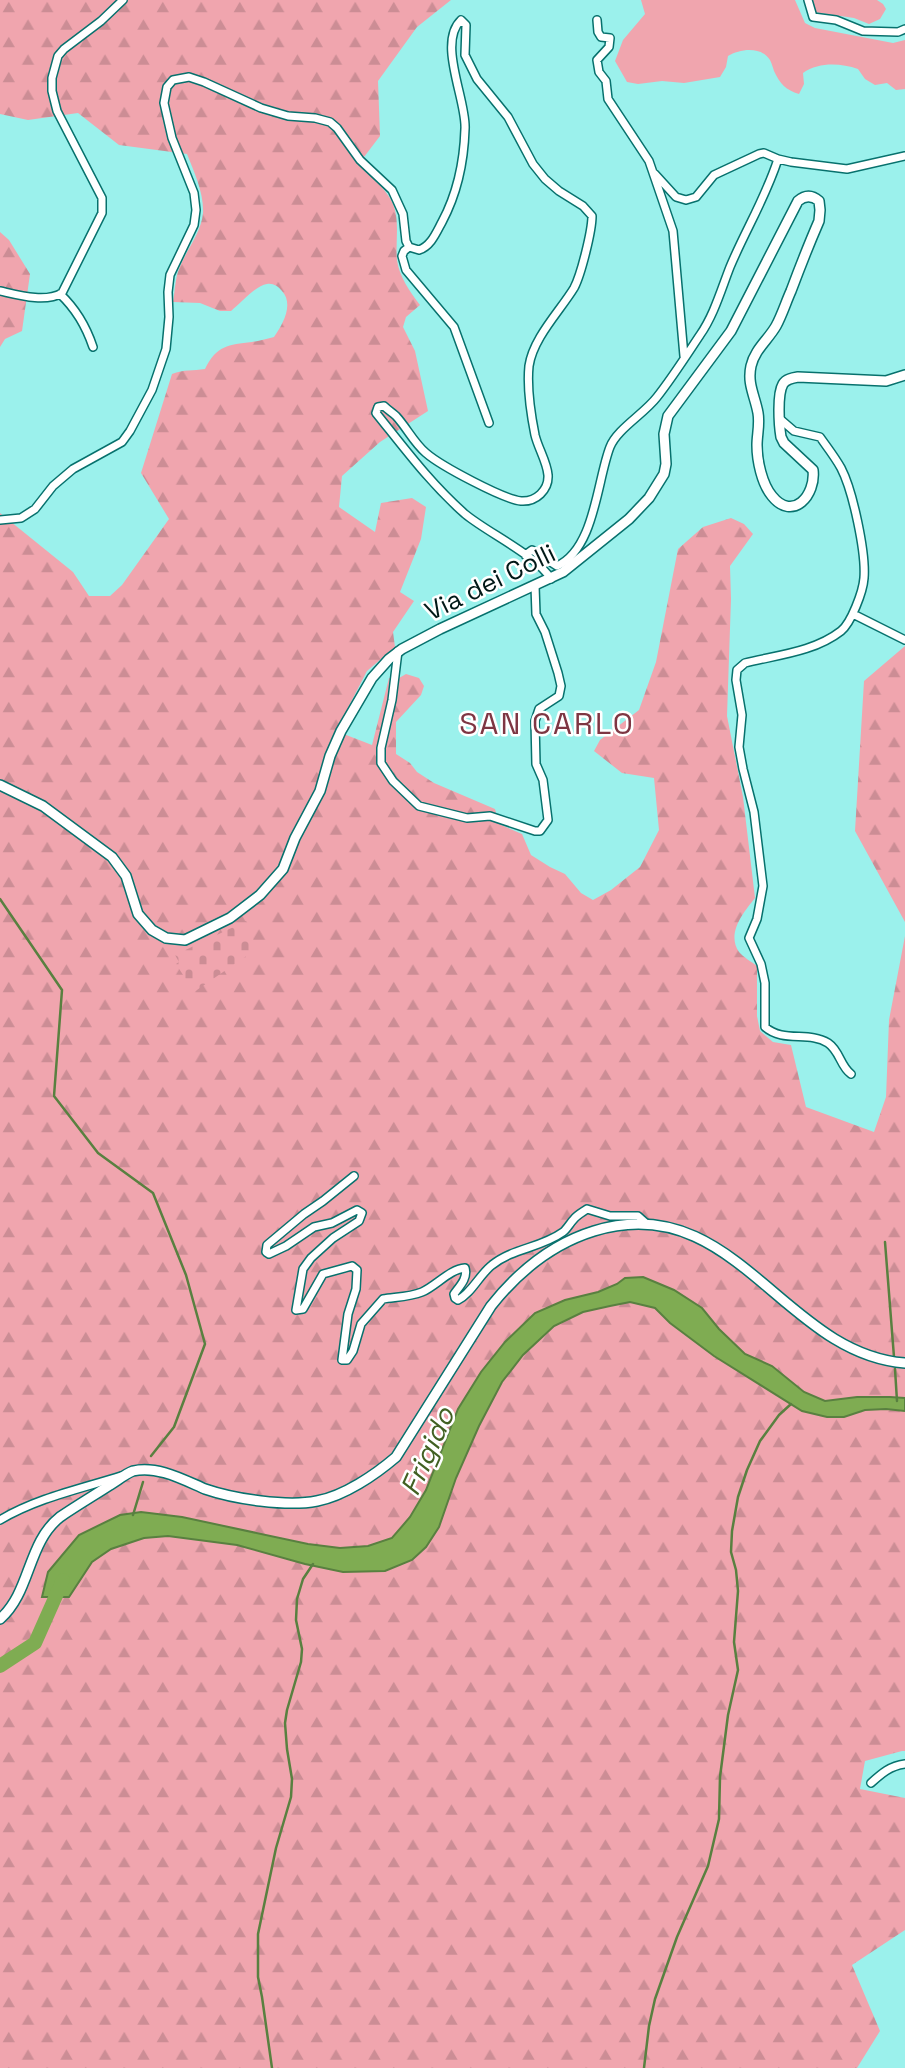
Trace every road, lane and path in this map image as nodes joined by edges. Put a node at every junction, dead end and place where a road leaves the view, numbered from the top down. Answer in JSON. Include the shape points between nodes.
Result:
{"nodes":[{"id":1,"x":123,"y":0,"type":"edge"},
{"id":2,"x":808,"y":0,"type":"edge"},
{"id":3,"x":597,"y":20,"type":"dead end"},
{"id":4,"x":905,"y":29,"type":"edge"},
{"id":5,"x":905,"y":156,"type":"edge"},
{"id":6,"x":778,"y":159,"type":"junction"},
{"id":7,"x":652,"y":171,"type":"junction"},
{"id":8,"x":409,"y":247,"type":"junction"},
{"id":9,"x":0,"y":291,"type":"edge"},
{"id":10,"x":60,"y":294,"type":"junction"},
{"id":11,"x":93,"y":347,"type":"dead end"},
{"id":12,"x":684,"y":356,"type":"junction"},
{"id":13,"x":905,"y":375,"type":"edge"},
{"id":14,"x":780,"y":419,"type":"junction"},
{"id":15,"x":489,"y":424,"type":"dead end"},
{"id":16,"x":0,"y":520,"type":"edge"},
{"id":17,"x":525,"y":555,"type":"junction"},
{"id":18,"x":551,"y":579,"type":"junction"},
{"id":19,"x":535,"y":586,"type":"junction"},
{"id":20,"x":853,"y":614,"type":"junction"},
{"id":21,"x":905,"y":640,"type":"edge"},
{"id":22,"x":398,"y":652,"type":"junction"},
{"id":23,"x":0,"y":785,"type":"edge"},
{"id":24,"x":851,"y":1074,"type":"dead end"},
{"id":25,"x":354,"y":1176,"type":"dead end"},
{"id":26,"x":648,"y":1224,"type":"junction"},
{"id":27,"x":905,"y":1363,"type":"edge"},
{"id":28,"x":133,"y":1471,"type":"junction"},
{"id":29,"x":0,"y":1520,"type":"edge"},
{"id":30,"x":0,"y":1619,"type":"edge"},
{"id":31,"x":905,"y":1764,"type":"edge"},
{"id":32,"x":871,"y":1783,"type":"dead end"}],
"edges":[{"from":1,"to":10,"type":"street","via":[[64,48],[54,68],[52,91],[58,111],[103,206]]},
{"from":2,"to":4,"type":"street","via":[[813,17],[863,31]]},
{"from":3,"to":7,"type":"street","via":[[601,37],[610,38],[607,50],[597,60],[608,99]]},
{"from":5,"to":6,"type":"street","via":[[847,169]]},
{"from":6,"to":7,"type":"street","via":[[759,154],[713,175],[696,197],[687,200],[677,197]]},
{"from":6,"to":12,"type":"street","via":[[717,304]]},
{"from":7,"to":12,"type":"street","via":[[673,230]]},
{"from":8,"to":15,"type":"street","via":[[402,256],[406,270],[454,327]]},
{"from":8,"to":16,"type":"street","via":[[393,190],[360,160],[330,122],[275,112],[188,77],[173,80],[164,103],[196,210],[194,225],[170,275],[166,349],[152,390],[122,442],[73,469],[21,518]]},
{"from":8,"to":17,"type":"street","via":[[419,250],[429,245],[456,191],[465,119],[452,57],[455,27],[461,20],[466,25],[465,55],[477,79],[508,117],[533,164],[592,216],[575,285],[532,354],[529,367],[531,409],[547,485],[527,501],[504,496],[427,454],[384,406],[376,413],[434,486]]},
{"from":9,"to":10,"type":"street","via":[[25,297]]},
{"from":10,"to":11,"type":"street","via":[[87,330]]},
{"from":12,"to":17,"type":"street","via":[[656,398],[616,435],[597,504],[574,552],[557,566],[532,550]]},
{"from":13,"to":14,"type":"street","name":"Via dei Colli","via":[[886,381],[790,378],[782,386]]},
{"from":14,"to":18,"type":"street","name":"Via dei Colli","via":[[784,443],[813,475],[808,495],[791,507],[773,498],[767,487],[759,462],[758,412],[749,381],[755,353],[776,327],[819,221],[819,201],[813,197],[798,201],[731,331],[668,416],[666,464],[658,486],[629,519]]},
{"from":14,"to":20,"type":"street","via":[[794,431],[820,437],[848,484],[864,579]]},
{"from":17,"to":18,"type":"street"},
{"from":18,"to":19,"type":"street","name":"Via dei Colli"},
{"from":19,"to":22,"type":"street","name":"Via dei Colli"},
{"from":19,"to":22,"type":"street","via":[[536,614],[561,686],[559,696],[539,709],[535,721],[536,764],[548,820],[540,831],[489,816],[467,818],[419,806],[393,781],[381,763],[381,748]]},
{"from":20,"to":21,"type":"street"},
{"from":20,"to":24,"type":"street","via":[[841,631],[826,640],[745,663],[736,674],[742,715],[739,747],[764,886],[749,938],[765,983],[765,1027],[780,1036],[830,1044]]},
{"from":22,"to":23,"type":"street","name":"Via dei Colli","via":[[372,678],[341,732],[320,791],[283,869],[230,918],[185,940],[166,938],[152,930],[138,914],[126,876],[112,857],[43,806]]},
{"from":25,"to":26,"type":"street","via":[[265,1249],[273,1253],[314,1227],[356,1210],[362,1213],[359,1221],[311,1258],[303,1269],[296,1303],[296,1310],[303,1309],[323,1274],[352,1266],[357,1270],[341,1360],[347,1360],[361,1324],[383,1299],[418,1294],[459,1268],[466,1273],[454,1294],[458,1300],[465,1297],[492,1265],[564,1231],[587,1209],[610,1216],[638,1216]]},
{"from":26,"to":27,"type":"street","via":[[691,1234],[750,1271],[810,1324],[868,1355]]},
{"from":26,"to":28,"type":"street","via":[[610,1226],[584,1234],[548,1252],[506,1287],[396,1457],[354,1486],[318,1501],[290,1502],[246,1499],[173,1475]]},
{"from":28,"to":29,"type":"street","via":[[51,1497]]},
{"from":28,"to":30,"type":"street","via":[[49,1525],[16,1599]]},
{"from":31,"to":32,"type":"street","via":[[885,1770]]}]}
